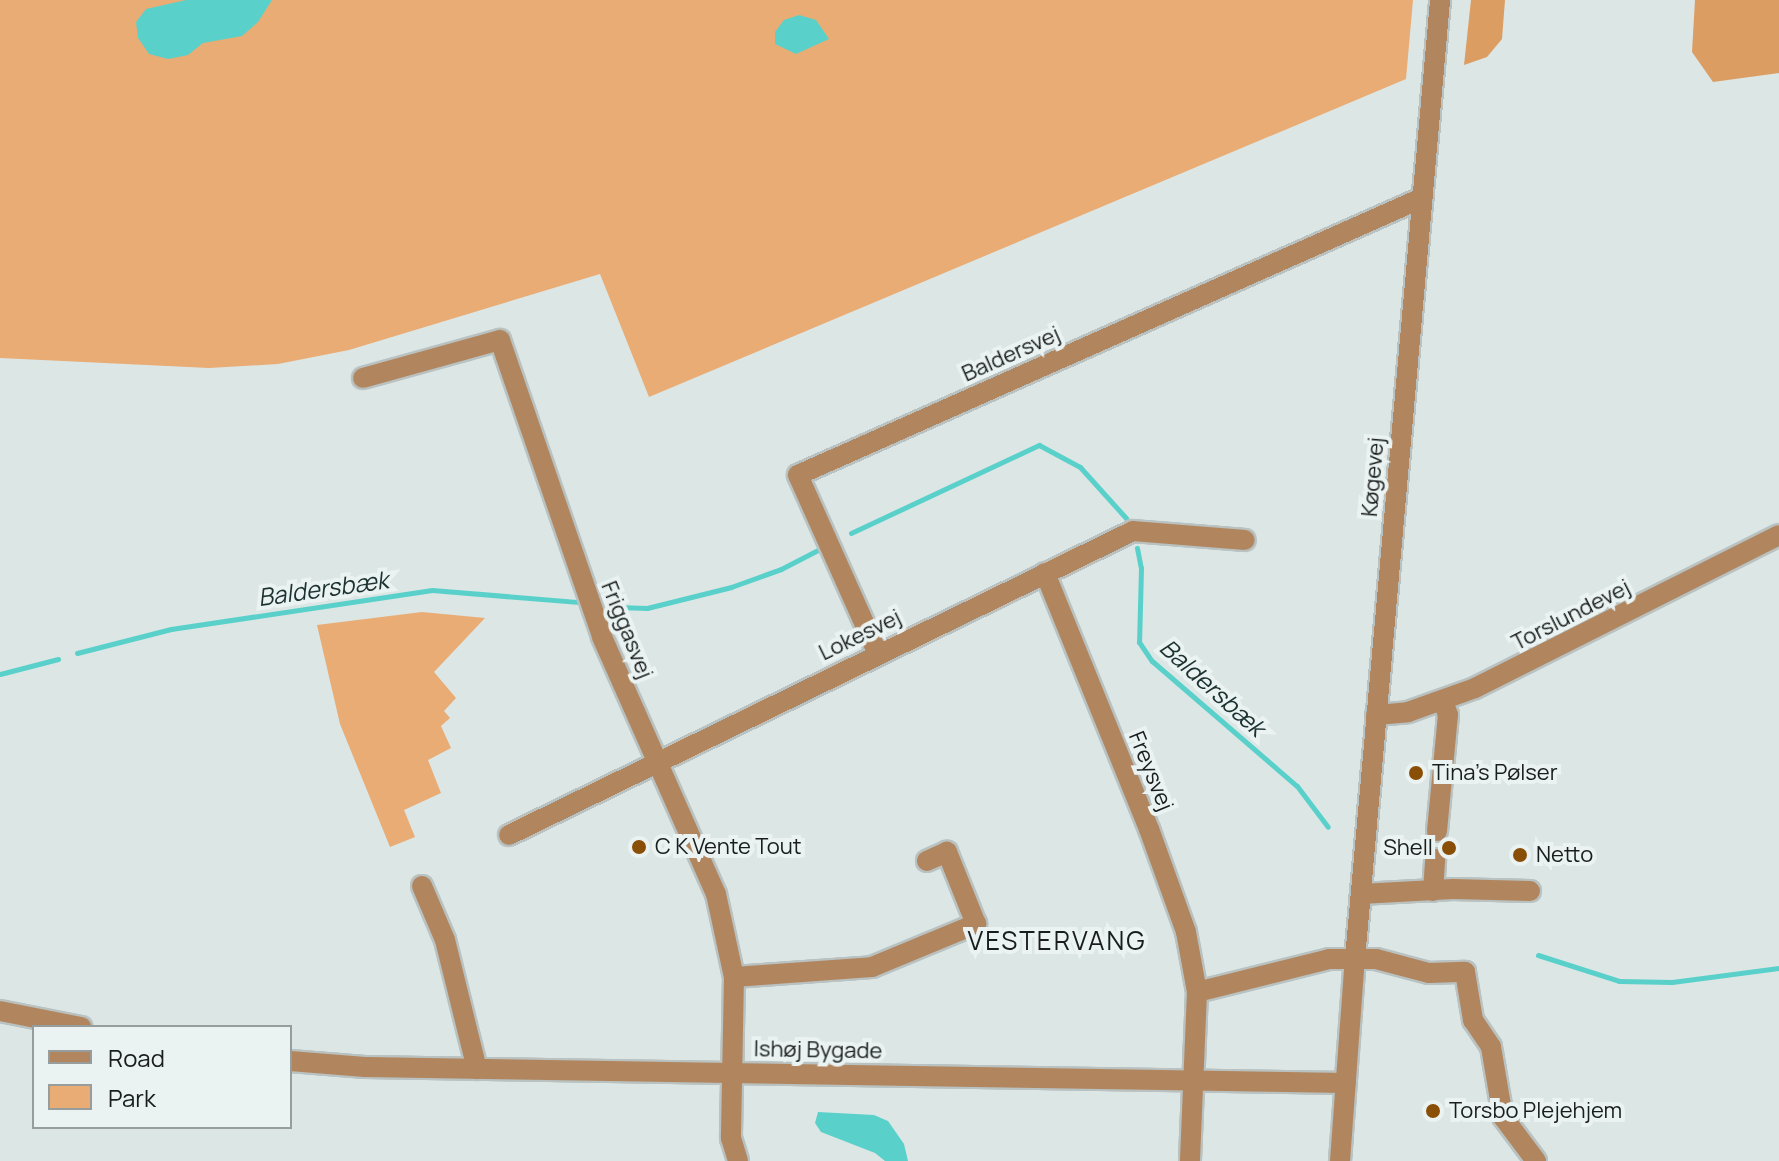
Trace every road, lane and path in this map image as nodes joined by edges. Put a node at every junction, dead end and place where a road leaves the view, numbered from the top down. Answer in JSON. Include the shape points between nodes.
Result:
{"nodes":[{"id":1,"x":1440,"y":0,"type":"edge"},
{"id":2,"x":1422,"y":198,"type":"junction"},
{"id":3,"x":363,"y":378,"type":"dead end"},
{"id":4,"x":1779,"y":535,"type":"edge"},
{"id":5,"x":1245,"y":540,"type":"dead end"},
{"id":6,"x":1045,"y":573,"type":"junction"},
{"id":7,"x":878,"y":654,"type":"junction"},
{"id":8,"x":1443,"y":701,"type":"junction"},
{"id":9,"x":1376,"y":715,"type":"junction"},
{"id":10,"x":657,"y":762,"type":"junction"},
{"id":11,"x":1437,"y":831,"type":"dead end"},
{"id":12,"x":509,"y":835,"type":"dead end"},
{"id":13,"x":1435,"y":859,"type":"dead end"},
{"id":14,"x":927,"y":861,"type":"dead end"},
{"id":15,"x":422,"y":886,"type":"dead end"},
{"id":16,"x":1433,"y":891,"type":"junction"},
{"id":17,"x":1530,"y":891,"type":"dead end"},
{"id":18,"x":1361,"y":894,"type":"junction"},
{"id":19,"x":1355,"y":959,"type":"junction"},
{"id":20,"x":734,"y":977,"type":"junction"},
{"id":21,"x":1197,"y":992,"type":"junction"},
{"id":22,"x":0,"y":1011,"type":"edge"},
{"id":23,"x":71,"y":1025,"type":"edge"},
{"id":24,"x":292,"y":1061,"type":"edge"},
{"id":25,"x":477,"y":1069,"type":"junction"},
{"id":26,"x":733,"y":1072,"type":"junction"},
{"id":27,"x":1192,"y":1079,"type":"junction"},
{"id":28,"x":1346,"y":1083,"type":"junction"},
{"id":29,"x":738,"y":1161,"type":"edge"},
{"id":30,"x":1190,"y":1161,"type":"edge"},
{"id":31,"x":1340,"y":1161,"type":"edge"},
{"id":32,"x":1536,"y":1161,"type":"edge"}],
"edges":[{"from":1,"to":2,"type":"street","name":"Køgevej"},
{"from":2,"to":7,"type":"street","name":"Baldersvej","via":[[798,475]]},
{"from":2,"to":9,"type":"street","name":"Køgevej"},
{"from":3,"to":10,"type":"street","name":"Friggasvej","via":[[500,340],[602,637]]},
{"from":4,"to":8,"type":"street","name":"Torslundevej"},
{"from":5,"to":6,"type":"street","name":"Lokesvej","via":[[1133,531]]},
{"from":6,"to":7,"type":"street","name":"Lokesvej"},
{"from":6,"to":21,"type":"street","name":"Freysvej","via":[[1176,898]]},
{"from":7,"to":10,"type":"street","name":"Lokesvej"},
{"from":8,"to":9,"type":"street","name":"Torslundevej"},
{"from":8,"to":11,"type":"street","via":[[1448,715]]},
{"from":9,"to":18,"type":"street","name":"Køgevej"},
{"from":10,"to":12,"type":"street","name":"Lokesvej"},
{"from":10,"to":20,"type":"street","name":"Friggasvej","via":[[716,894]]},
{"from":13,"to":16,"type":"street"},
{"from":14,"to":20,"type":"street","via":[[947,852],[976,924],[872,967]]},
{"from":15,"to":25,"type":"street","via":[[445,940]]},
{"from":16,"to":17,"type":"street"},
{"from":16,"to":18,"type":"street"},
{"from":18,"to":19,"type":"street","name":"Køgevej"},
{"from":19,"to":21,"type":"street","via":[[1312,961]]},
{"from":19,"to":28,"type":"street","name":"Køgevej"},
{"from":19,"to":32,"type":"street","via":[[1429,973],[1465,972],[1473,1020],[1491,1047],[1503,1117]]},
{"from":20,"to":26,"type":"street","name":"Friggasvej"},
{"from":21,"to":27,"type":"street","name":"Freysvej"},
{"from":22,"to":23,"type":"street"},
{"from":24,"to":25,"type":"street","name":"Ishøj Bygade"},
{"from":25,"to":26,"type":"street","name":"Ishøj Bygade"},
{"from":26,"to":27,"type":"street","name":"Ishøj Bygade"},
{"from":26,"to":29,"type":"street","name":"Friggasvej","via":[[731,1138]]},
{"from":27,"to":28,"type":"street","name":"Ishøj Bygade"},
{"from":27,"to":30,"type":"street","name":"Freysvej"},
{"from":28,"to":31,"type":"street","name":"Køgevej"}]}
